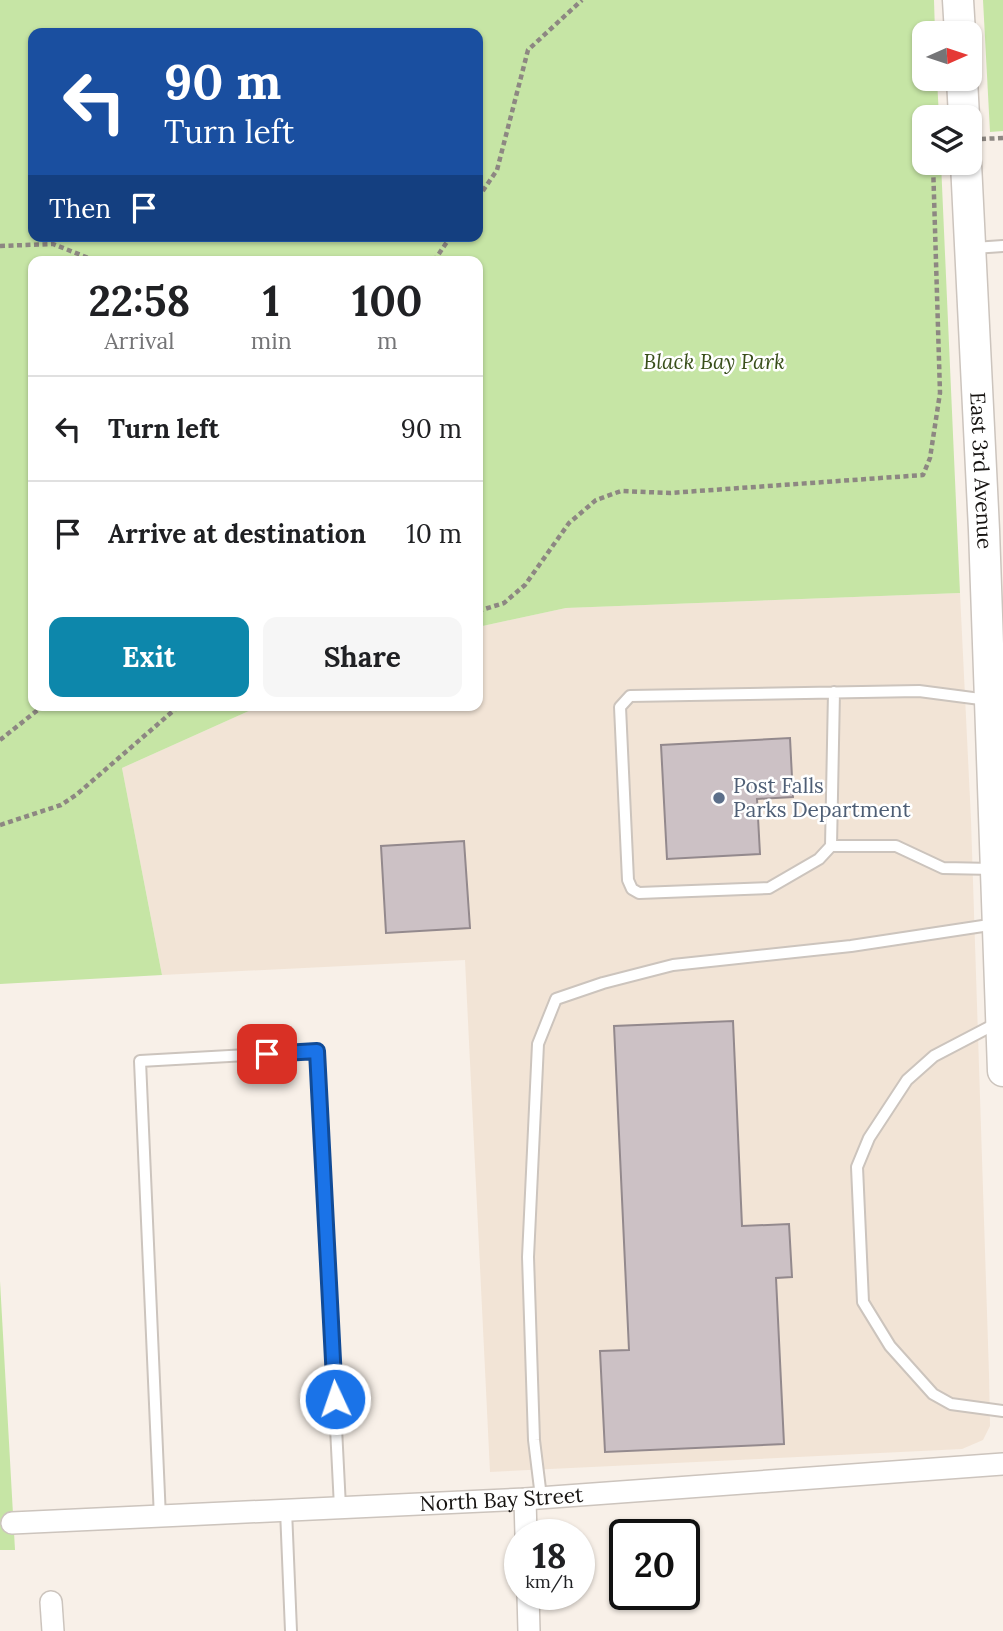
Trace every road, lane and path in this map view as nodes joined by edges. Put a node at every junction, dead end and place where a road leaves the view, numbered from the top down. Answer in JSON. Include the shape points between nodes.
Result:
{"nodes":[{"id":1,"x":582,"y":0,"type":"edge"},
{"id":2,"x":958,"y":0,"type":"edge"},
{"id":3,"x":959,"y":21,"type":"edge"},
{"id":4,"x":1003,"y":138,"type":"edge"},
{"id":5,"x":982,"y":139,"type":"edge"},
{"id":6,"x":933,"y":175,"type":"edge"},
{"id":7,"x":967,"y":175,"type":"edge"},
{"id":8,"x":483,"y":191,"type":"edge"},
{"id":9,"x":0,"y":246,"type":"edge"},
{"id":10,"x":1003,"y":246,"type":"edge"},
{"id":11,"x":971,"y":248,"type":"junction"},
{"id":12,"x":83,"y":256,"type":"edge"},
{"id":13,"x":994,"y":602,"type":"edge"},
{"id":14,"x":483,"y":609,"type":"edge"},
{"id":15,"x":834,"y":692,"type":"junction"},
{"id":16,"x":989,"y":700,"type":"junction"},
{"id":17,"x":36,"y":711,"type":"edge"},
{"id":18,"x":173,"y":711,"type":"edge"},
{"id":19,"x":997,"y":732,"type":"edge"},
{"id":20,"x":0,"y":740,"type":"edge"},
{"id":21,"x":0,"y":825,"type":"edge"},
{"id":22,"x":831,"y":846,"type":"junction"},
{"id":23,"x":996,"y":869,"type":"junction"},
{"id":24,"x":1000,"y":915,"type":"edge"},
{"id":25,"x":1001,"y":1021,"type":"edge"},
{"id":26,"x":1003,"y":1071,"type":"edge"},
{"id":27,"x":1003,"y":1411,"type":"edge"},
{"id":28,"x":1003,"y":1464,"type":"edge"},
{"id":29,"x":533,"y":1498,"type":"junction"},
{"id":30,"x":340,"y":1507,"type":"junction"},
{"id":31,"x":286,"y":1510,"type":"junction"},
{"id":32,"x":160,"y":1518,"type":"junction"},
{"id":33,"x":529,"y":1519,"type":"edge"},
{"id":34,"x":6,"y":1524,"type":"edge"},
{"id":35,"x":51,"y":1602,"type":"dead end"},
{"id":36,"x":528,"y":1610,"type":"edge"},
{"id":37,"x":52,"y":1631,"type":"edge"},
{"id":38,"x":291,"y":1631,"type":"edge"},
{"id":39,"x":529,"y":1631,"type":"edge"}],
"edges":[{"from":1,"to":8,"type":"path","via":[[528,50],[497,170]]},
{"from":2,"to":3,"type":"street"},
{"from":4,"to":5,"type":"path"},
{"from":6,"to":14,"type":"path","via":[[940,393],[923,475],[670,493],[621,491],[596,500],[569,523],[525,585],[503,603]]},
{"from":7,"to":11,"type":"street","name":"East 3rd Avenue"},
{"from":9,"to":12,"type":"path","via":[[53,244]]},
{"from":10,"to":11,"type":"lane"},
{"from":11,"to":13,"type":"street","name":"East 3rd Avenue"},
{"from":13,"to":16,"type":"street","name":"East 3rd Avenue"},
{"from":15,"to":16,"type":"lane","via":[[919,691]]},
{"from":15,"to":22,"type":"lane"},
{"from":15,"to":22,"type":"lane","via":[[630,696],[620,707],[632,889],[639,893],[769,888],[819,859]]},
{"from":16,"to":19,"type":"street","name":"East 3rd Avenue"},
{"from":17,"to":20,"type":"path"},
{"from":18,"to":21,"type":"path","via":[[61,805]]},
{"from":19,"to":23,"type":"street","name":"East 3rd Avenue"},
{"from":22,"to":23,"type":"lane","via":[[896,846],[943,869]]},
{"from":23,"to":24,"type":"street","name":"East 3rd Avenue"},
{"from":24,"to":25,"type":"street","name":"East 3rd Avenue"},
{"from":24,"to":29,"type":"lane","via":[[851,946],[673,965],[556,999],[538,1044],[528,1257]]},
{"from":25,"to":26,"type":"street","name":"East 3rd Avenue"},
{"from":25,"to":27,"type":"lane","via":[[934,1056],[908,1080],[869,1138],[857,1167],[863,1302],[890,1346],[933,1394],[951,1404]]},
{"from":28,"to":29,"type":"street","name":"North Bay Street"},
{"from":29,"to":30,"type":"street","name":"North Bay Street"},
{"from":29,"to":33,"type":"street"},
{"from":30,"to":31,"type":"street","name":"North Bay Street"},
{"from":30,"to":32,"type":"lane","via":[[317,1051],[140,1060]]},
{"from":31,"to":32,"type":"street","name":"North Bay Street"},
{"from":31,"to":38,"type":"lane"},
{"from":32,"to":34,"type":"street","name":"North Bay Street"},
{"from":35,"to":37,"type":"street"},
{"from":36,"to":39,"type":"street"}]}
